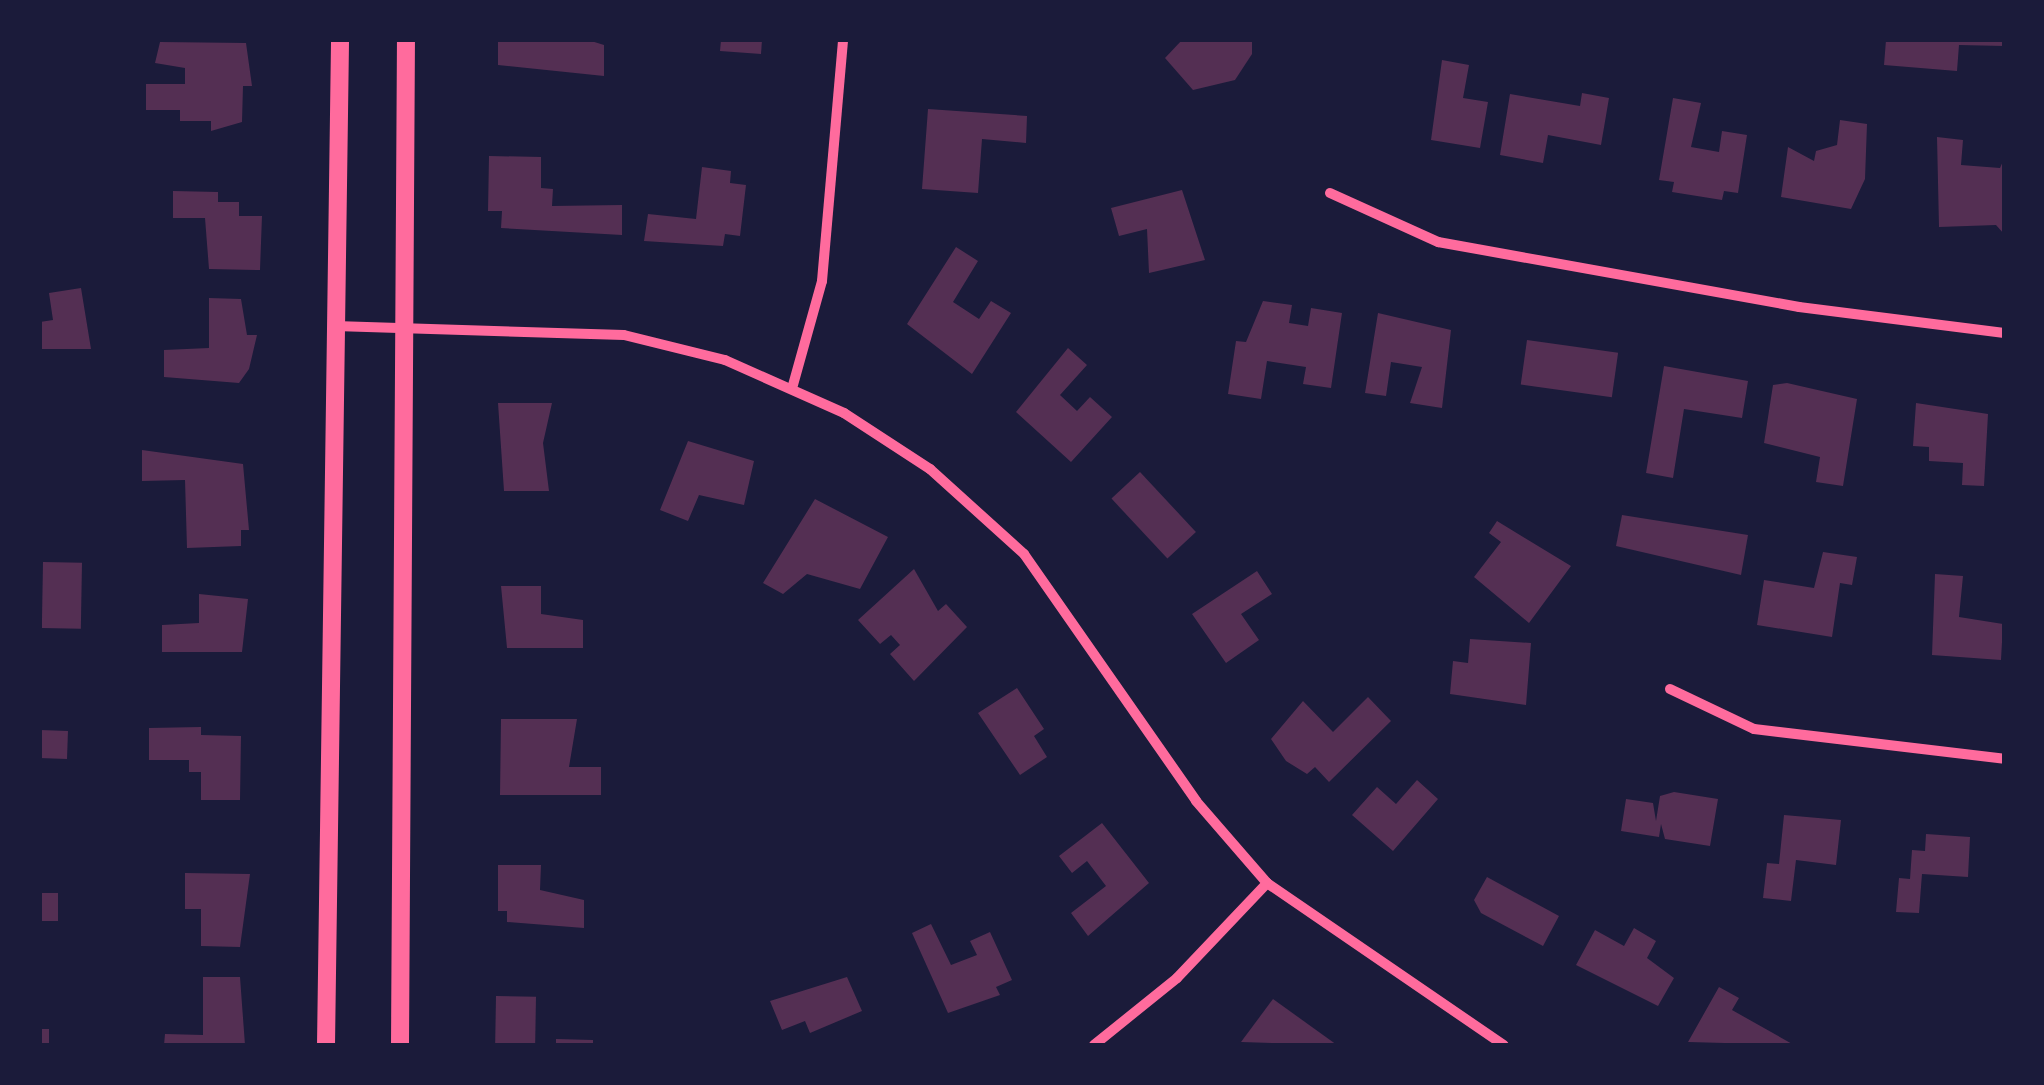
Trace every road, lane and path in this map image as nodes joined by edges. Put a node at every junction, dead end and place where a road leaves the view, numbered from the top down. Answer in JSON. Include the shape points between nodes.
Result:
{"nodes":[{"id":1,"x":340,"y":40,"type":"edge"},
{"id":2,"x":406,"y":40,"type":"edge"},
{"id":3,"x":844,"y":40,"type":"edge"},
{"id":4,"x":1330,"y":193,"type":"dead end"},
{"id":5,"x":335,"y":326,"type":"junction"},
{"id":6,"x":406,"y":328,"type":"junction"},
{"id":7,"x":2004,"y":333,"type":"edge"},
{"id":8,"x":792,"y":385,"type":"junction"},
{"id":9,"x":1670,"y":689,"type":"dead end"},
{"id":10,"x":2004,"y":758,"type":"edge"},
{"id":11,"x":1266,"y":883,"type":"junction"},
{"id":12,"x":326,"y":1045,"type":"edge"},
{"id":13,"x":400,"y":1045,"type":"edge"},
{"id":14,"x":1094,"y":1045,"type":"edge"},
{"id":15,"x":1504,"y":1045,"type":"edge"}],
"edges":[{"from":1,"to":5,"type":"main road"},
{"from":2,"to":6,"type":"main road"},
{"from":3,"to":8,"type":"street","via":[[822,282]]},
{"from":4,"to":7,"type":"street","via":[[1438,242],[1830,312]]},
{"from":5,"to":6,"type":"street"},
{"from":5,"to":12,"type":"main road"},
{"from":6,"to":8,"type":"street","via":[[624,335]]},
{"from":6,"to":13,"type":"main road"},
{"from":8,"to":11,"type":"street","via":[[930,469],[1004,532]]},
{"from":9,"to":10,"type":"street","via":[[1754,729]]},
{"from":11,"to":14,"type":"street","via":[[1177,978]]},
{"from":11,"to":15,"type":"street"}]}
